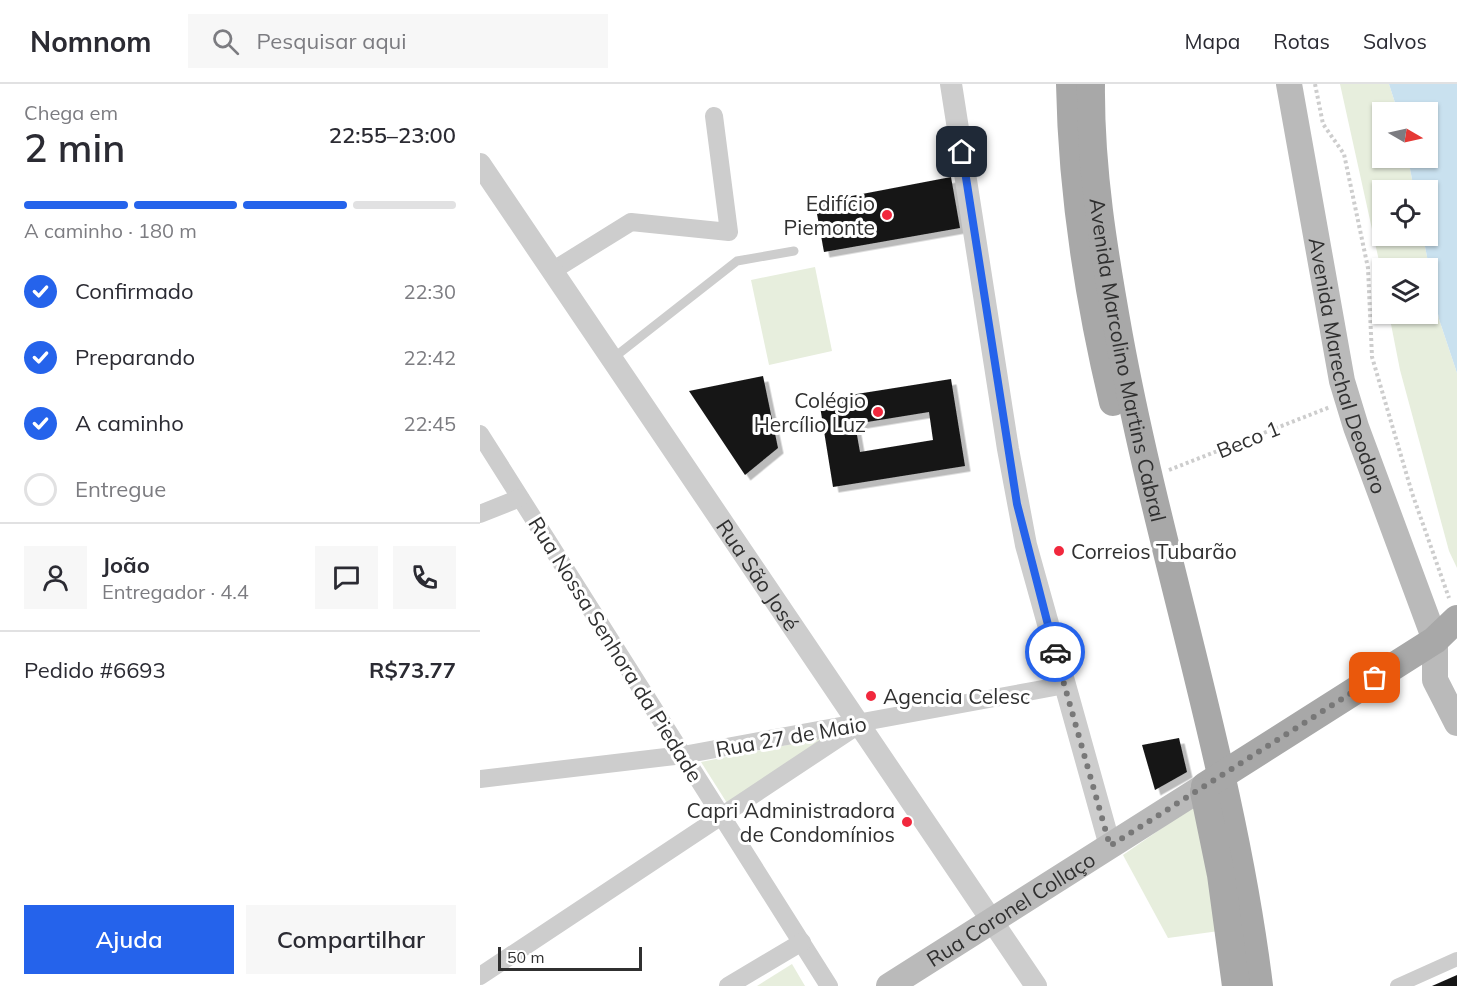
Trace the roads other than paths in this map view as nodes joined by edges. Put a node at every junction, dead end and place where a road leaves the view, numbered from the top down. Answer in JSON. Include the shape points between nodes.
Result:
{"nodes":[{"id":1,"x":951,"y":84,"type":"edge"},
{"id":2,"x":1070,"y":84,"type":"edge"},
{"id":3,"x":1091,"y":84,"type":"edge"},
{"id":4,"x":1289,"y":84,"type":"edge"},
{"id":5,"x":714,"y":116,"type":"dead end"},
{"id":6,"x":480,"y":164,"type":"edge"},
{"id":7,"x":794,"y":251,"type":"dead end"},
{"id":8,"x":552,"y":271,"type":"junction"},
{"id":9,"x":612,"y":359,"type":"junction"},
{"id":10,"x":480,"y":434,"type":"edge"},
{"id":11,"x":520,"y":498,"type":"junction"},
{"id":12,"x":480,"y":514,"type":"edge"},
{"id":13,"x":1454,"y":609,"type":"edge"},
{"id":14,"x":1446,"y":639,"type":"edge"},
{"id":15,"x":1065,"y":685,"type":"junction"},
{"id":16,"x":1457,"y":723,"type":"edge"},
{"id":17,"x":859,"y":725,"type":"junction"},
{"id":18,"x":683,"y":755,"type":"junction"},
{"id":19,"x":480,"y":779,"type":"edge"},
{"id":20,"x":1212,"y":781,"type":"junction"},
{"id":21,"x":722,"y":816,"type":"junction"},
{"id":22,"x":1110,"y":846,"type":"junction"},
{"id":23,"x":992,"y":921,"type":"junction"},
{"id":24,"x":802,"y":942,"type":"junction"},
{"id":25,"x":1457,"y":959,"type":"edge"},
{"id":26,"x":480,"y":975,"type":"edge"},
{"id":27,"x":728,"y":986,"type":"edge"},
{"id":28,"x":829,"y":986,"type":"edge"},
{"id":29,"x":889,"y":986,"type":"edge"},
{"id":30,"x":1036,"y":986,"type":"edge"},
{"id":31,"x":1236,"y":986,"type":"edge"},
{"id":32,"x":1259,"y":986,"type":"edge"},
{"id":33,"x":1397,"y":986,"type":"edge"}],
"edges":[{"from":1,"to":15,"type":"street","via":[[1017,504]]},
{"from":2,"to":20,"type":"main road","name":"Avenida Marcolino Martins Cabral","via":[[1073,162],[1087,283],[1104,364]]},
{"from":3,"to":20,"type":"main road","name":"Avenida Marcolino Martins Cabral","via":[[1093,150],[1105,255],[1125,372]]},
{"from":4,"to":14,"type":"main road","name":"Avenida Marechal Deodoro","via":[[1347,400]]},
{"from":5,"to":8,"type":"street","via":[[729,232],[631,222]]},
{"from":6,"to":8,"type":"street","name":"Rua São José"},
{"from":7,"to":9,"type":"lane","via":[[737,261]]},
{"from":8,"to":9,"type":"street","name":"Rua São José"},
{"from":9,"to":17,"type":"street","name":"Rua São José"},
{"from":10,"to":11,"type":"street","name":"Rua Nossa Senhora da Piedade"},
{"from":11,"to":12,"type":"street"},
{"from":11,"to":18,"type":"street","name":"Rua Nossa Senhora da Piedade"},
{"from":13,"to":14,"type":"main road","name":"Rua Coronel Collaço"},
{"from":14,"to":16,"type":"main road","via":[[1435,680]]},
{"from":14,"to":20,"type":"main road","name":"Rua Coronel Collaço"},
{"from":15,"to":17,"type":"street","name":"Rua 27 de Maio"},
{"from":15,"to":22,"type":"street"},
{"from":17,"to":18,"type":"street","name":"Rua 27 de Maio"},
{"from":17,"to":21,"type":"street"},
{"from":17,"to":23,"type":"street","name":"Rua São José"},
{"from":18,"to":19,"type":"street","name":"Rua 27 de Maio"},
{"from":18,"to":21,"type":"street","name":"Rua Nossa Senhora da Piedade"},
{"from":20,"to":22,"type":"main road","name":"Rua Coronel Collaço"},
{"from":20,"to":31,"type":"main road","name":"Avenida Marcolino Martins Cabral"},
{"from":20,"to":32,"type":"main road","name":"Avenida Marcolino Martins Cabral","via":[[1252,933]]},
{"from":21,"to":24,"type":"street","name":"Rua Nossa Senhora da Piedade"},
{"from":21,"to":26,"type":"street"},
{"from":22,"to":23,"type":"main road","name":"Rua Coronel Collaço"},
{"from":23,"to":29,"type":"main road","name":"Rua Coronel Collaço"},
{"from":23,"to":30,"type":"street","name":"Rua São José"},
{"from":24,"to":27,"type":"street"},
{"from":24,"to":28,"type":"street","name":"Rua Nossa Senhora da Piedade"},
{"from":25,"to":33,"type":"street"}]}
